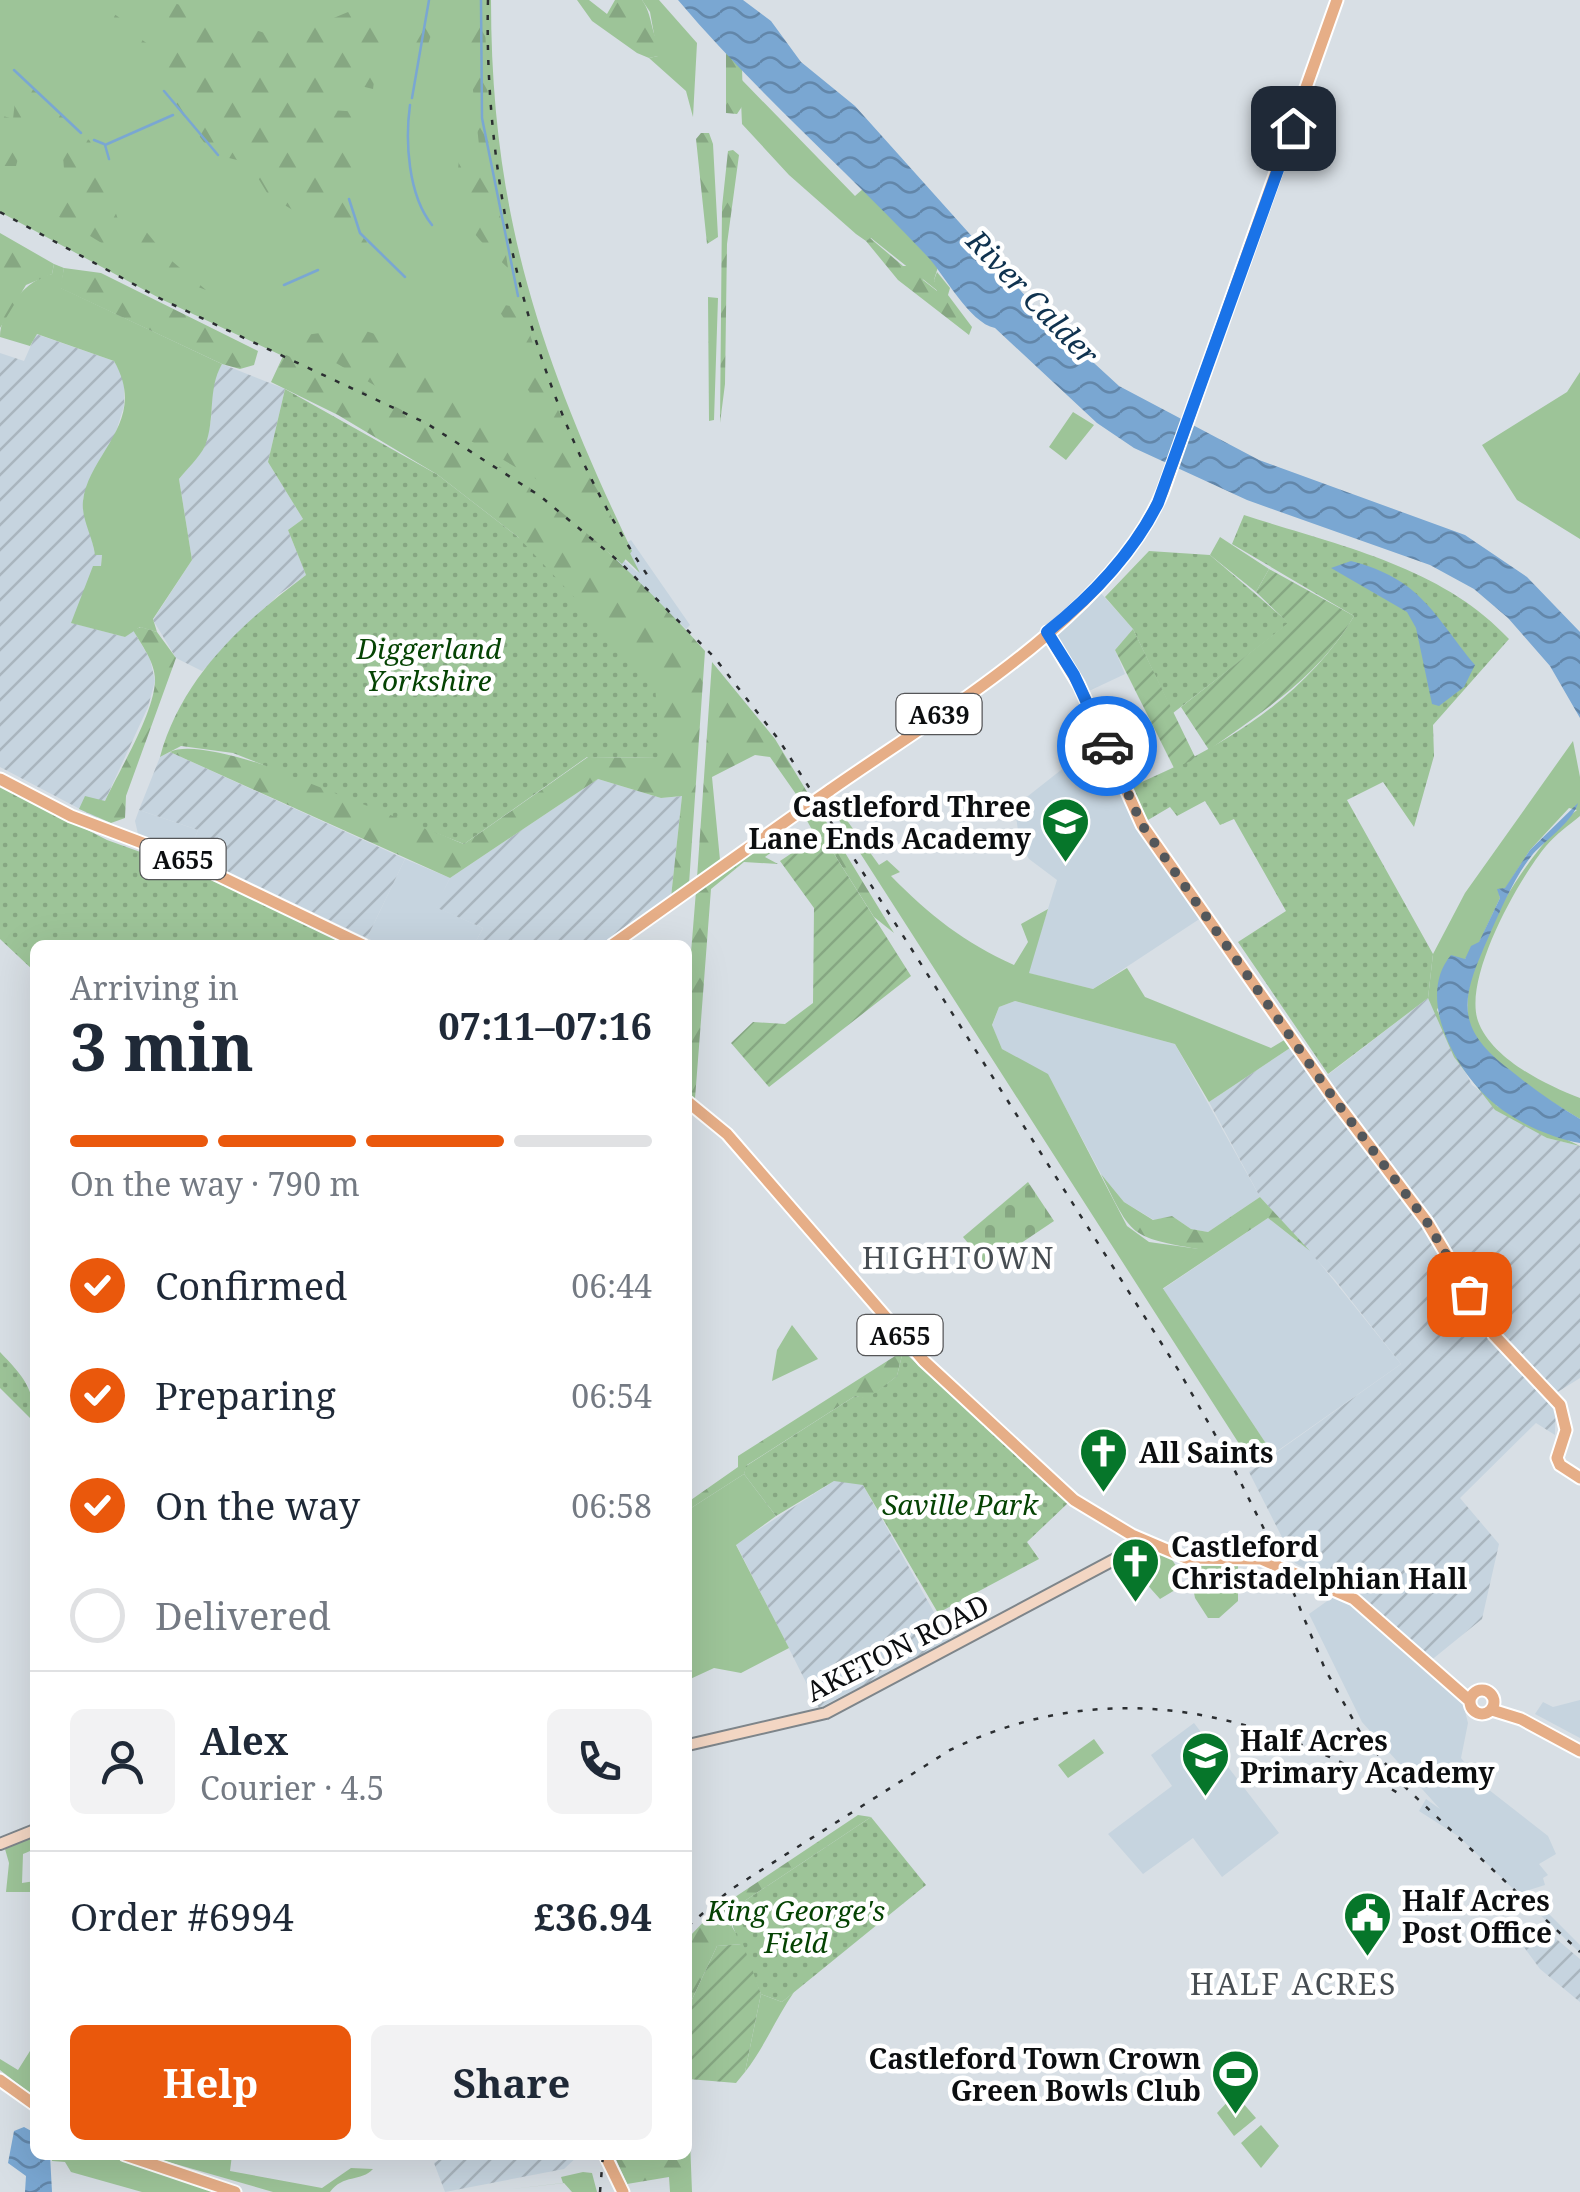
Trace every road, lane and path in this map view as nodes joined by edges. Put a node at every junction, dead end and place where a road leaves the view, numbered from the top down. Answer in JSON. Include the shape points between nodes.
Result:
{"nodes":[{"id":1,"x":1338,"y":0,"type":"edge"},
{"id":2,"x":1047,"y":632,"type":"junction"},
{"id":3,"x":0,"y":779,"type":"edge"},
{"id":4,"x":353,"y":940,"type":"edge"},
{"id":5,"x":619,"y":940,"type":"edge"},
{"id":6,"x":692,"y":1104,"type":"edge"},
{"id":7,"x":1580,"y":1478,"type":"edge"},
{"id":8,"x":1138,"y":1537,"type":"junction"},
{"id":9,"x":1473,"y":1696,"type":"junction"},
{"id":10,"x":1492,"y":1703,"type":"junction"},
{"id":11,"x":692,"y":1744,"type":"edge"},
{"id":12,"x":1580,"y":1750,"type":"edge"},
{"id":13,"x":30,"y":1832,"type":"edge"},
{"id":14,"x":0,"y":1844,"type":"edge"},
{"id":15,"x":0,"y":2080,"type":"edge"},
{"id":16,"x":30,"y":2101,"type":"edge"},
{"id":17,"x":140,"y":2160,"type":"edge"},
{"id":18,"x":607,"y":2160,"type":"edge"},
{"id":19,"x":235,"y":2192,"type":"edge"},
{"id":20,"x":623,"y":2192,"type":"edge"}],
"edges":[{"from":1,"to":2,"type":"main road","number":"A639","via":[[1169,474],[1134,544]]},
{"from":2,"to":5,"type":"main road","number":"A639","bridge":true},
{"from":2,"to":7,"type":"main road","via":[[1079,685],[1142,825],[1418,1209],[1494,1335],[1560,1405],[1566,1418],[1559,1446]]},
{"from":3,"to":4,"type":"main road","number":"A655"},
{"from":6,"to":8,"type":"main road","number":"A655","via":[[727,1134],[924,1362],[1074,1500]]},
{"from":8,"to":9,"type":"main road","number":"A655","via":[[1196,1560],[1252,1558],[1283,1567],[1362,1604]]},
{"from":8,"to":11,"type":"main road","name":"AKETON ROAD","via":[[1114,1559],[826,1713]]},
{"from":9,"to":10,"type":"main road"},
{"from":9,"to":10,"type":"main road","via":[[1479,1714]]},
{"from":10,"to":12,"type":"main road"},
{"from":13,"to":14,"type":"main road"},
{"from":15,"to":16,"type":"main road"},
{"from":17,"to":19,"type":"main road"},
{"from":18,"to":20,"type":"main road"}]}
